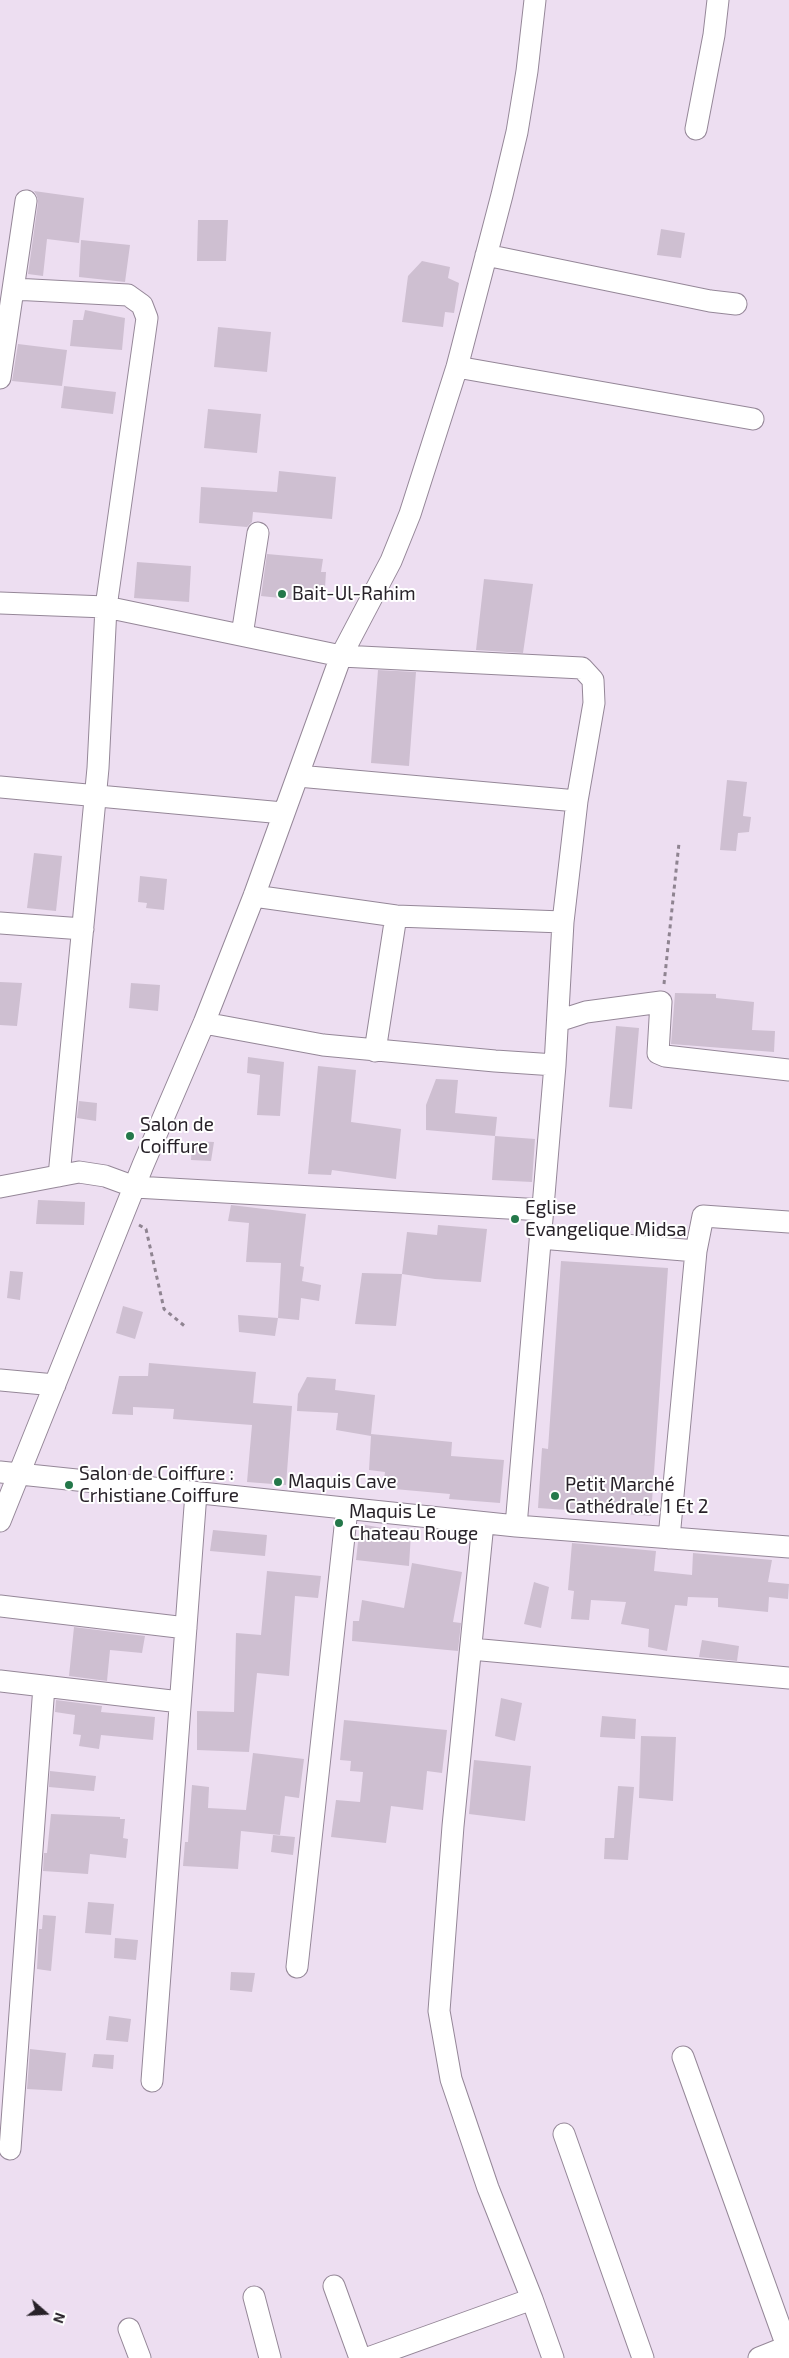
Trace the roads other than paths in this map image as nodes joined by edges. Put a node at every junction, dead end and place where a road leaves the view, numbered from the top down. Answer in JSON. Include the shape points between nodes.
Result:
{"nodes":[{"id":1,"x":535,"y":0,"type":"edge"},
{"id":2,"x":718,"y":0,"type":"edge"},
{"id":3,"x":696,"y":129,"type":"dead end"},
{"id":4,"x":26,"y":201,"type":"dead end"},
{"id":5,"x":486,"y":255,"type":"junction"},
{"id":6,"x":13,"y":289,"type":"junction"},
{"id":7,"x":736,"y":304,"type":"dead end"},
{"id":8,"x":2,"y":345,"type":"edge"},
{"id":9,"x":457,"y":367,"type":"junction"},
{"id":10,"x":0,"y":378,"type":"edge"},
{"id":11,"x":753,"y":420,"type":"dead end"},
{"id":12,"x":258,"y":533,"type":"dead end"},
{"id":13,"x":0,"y":603,"type":"edge"},
{"id":14,"x":106,"y":607,"type":"junction"},
{"id":15,"x":242,"y":635,"type":"junction"},
{"id":16,"x":341,"y":656,"type":"junction"},
{"id":17,"x":298,"y":776,"type":"junction"},
{"id":18,"x":0,"y":787,"type":"edge"},
{"id":19,"x":95,"y":796,"type":"junction"},
{"id":20,"x":577,"y":801,"type":"junction"},
{"id":21,"x":283,"y":812,"type":"junction"},
{"id":22,"x":254,"y":896,"type":"junction"},
{"id":23,"x":396,"y":916,"type":"junction"},
{"id":24,"x":563,"y":922,"type":"junction"},
{"id":25,"x":0,"y":923,"type":"edge"},
{"id":26,"x":83,"y":929,"type":"junction"},
{"id":27,"x":558,"y":1021,"type":"junction"},
{"id":28,"x":204,"y":1023,"type":"junction"},
{"id":29,"x":375,"y":1051,"type":"junction"},
{"id":30,"x":555,"y":1065,"type":"junction"},
{"id":31,"x":789,"y":1070,"type":"edge"},
{"id":32,"x":59,"y":1176,"type":"junction"},
{"id":33,"x":135,"y":1187,"type":"junction"},
{"id":34,"x":0,"y":1188,"type":"edge"},
{"id":35,"x":542,"y":1210,"type":"junction"},
{"id":36,"x":789,"y":1222,"type":"edge"},
{"id":37,"x":540,"y":1238,"type":"junction"},
{"id":38,"x":696,"y":1251,"type":"junction"},
{"id":39,"x":0,"y":1380,"type":"edge"},
{"id":40,"x":55,"y":1385,"type":"junction"},
{"id":41,"x":9,"y":1473,"type":"edge"},
{"id":42,"x":196,"y":1493,"type":"junction"},
{"id":43,"x":346,"y":1509,"type":"junction"},
{"id":44,"x":0,"y":1521,"type":"edge"},
{"id":45,"x":483,"y":1523,"type":"junction"},
{"id":46,"x":516,"y":1526,"type":"junction"},
{"id":47,"x":669,"y":1538,"type":"junction"},
{"id":48,"x":789,"y":1546,"type":"edge"},
{"id":49,"x":0,"y":1606,"type":"edge"},
{"id":50,"x":186,"y":1628,"type":"junction"},
{"id":51,"x":470,"y":1649,"type":"junction"},
{"id":52,"x":789,"y":1678,"type":"edge"},
{"id":53,"x":0,"y":1681,"type":"edge"},
{"id":54,"x":44,"y":1686,"type":"junction"},
{"id":55,"x":180,"y":1702,"type":"junction"},
{"id":56,"x":297,"y":1967,"type":"dead end"},
{"id":57,"x":9,"y":2031,"type":"edge"},
{"id":58,"x":683,"y":2057,"type":"dead end"},
{"id":59,"x":152,"y":2081,"type":"dead end"},
{"id":60,"x":564,"y":2134,"type":"dead end"},
{"id":61,"x":10,"y":2149,"type":"dead end"},
{"id":62,"x":334,"y":2286,"type":"dead end"},
{"id":63,"x":254,"y":2297,"type":"dead end"},
{"id":64,"x":532,"y":2299,"type":"junction"},
{"id":65,"x":129,"y":2329,"type":"dead end"},
{"id":66,"x":788,"y":2348,"type":"edge"},
{"id":67,"x":140,"y":2358,"type":"edge"},
{"id":68,"x":270,"y":2358,"type":"edge"},
{"id":69,"x":360,"y":2358,"type":"edge"},
{"id":70,"x":368,"y":2358,"type":"edge"},
{"id":71,"x":553,"y":2358,"type":"edge"},
{"id":72,"x":644,"y":2358,"type":"edge"},
{"id":73,"x":759,"y":2358,"type":"edge"}],
"edges":[{"from":1,"to":5,"type":"street","via":[[516,132]]},
{"from":2,"to":3,"type":"street"},
{"from":4,"to":6,"type":"street"},
{"from":5,"to":7,"type":"street"},
{"from":5,"to":9,"type":"street"},
{"from":6,"to":8,"type":"street"},
{"from":6,"to":14,"type":"street","via":[[128,295],[142,305],[148,318]]},
{"from":8,"to":10,"type":"street"},
{"from":9,"to":11,"type":"street"},
{"from":9,"to":16,"type":"street","via":[[410,514],[391,561]]},
{"from":12,"to":15,"type":"street"},
{"from":13,"to":14,"type":"street"},
{"from":14,"to":15,"type":"street"},
{"from":14,"to":19,"type":"street"},
{"from":15,"to":16,"type":"street"},
{"from":16,"to":17,"type":"street"},
{"from":16,"to":20,"type":"street","via":[[582,668],[593,680],[594,702]]},
{"from":17,"to":20,"type":"street"},
{"from":17,"to":21,"type":"street"},
{"from":18,"to":19,"type":"street"},
{"from":19,"to":21,"type":"street"},
{"from":19,"to":26,"type":"street"},
{"from":20,"to":24,"type":"street"},
{"from":21,"to":22,"type":"street"},
{"from":22,"to":23,"type":"street"},
{"from":22,"to":28,"type":"street"},
{"from":23,"to":24,"type":"street"},
{"from":23,"to":29,"type":"street"},
{"from":24,"to":27,"type":"street"},
{"from":25,"to":26,"type":"street"},
{"from":26,"to":32,"type":"street"},
{"from":27,"to":30,"type":"street"},
{"from":27,"to":31,"type":"street","via":[[586,1012],[662,1002],[658,1053]]},
{"from":28,"to":29,"type":"street"},
{"from":28,"to":33,"type":"street"},
{"from":29,"to":30,"type":"street"},
{"from":30,"to":35,"type":"street"},
{"from":32,"to":33,"type":"street","via":[[80,1172],[105,1176]]},
{"from":32,"to":34,"type":"street"},
{"from":33,"to":35,"type":"street"},
{"from":33,"to":40,"type":"street"},
{"from":35,"to":37,"type":"street"},
{"from":36,"to":38,"type":"street","via":[[702,1216]]},
{"from":37,"to":38,"type":"street"},
{"from":37,"to":46,"type":"street"},
{"from":38,"to":47,"type":"street"},
{"from":39,"to":40,"type":"street"},
{"from":40,"to":41,"type":"street"},
{"from":41,"to":42,"type":"street"},
{"from":41,"to":44,"type":"street"},
{"from":42,"to":43,"type":"street"},
{"from":42,"to":50,"type":"street"},
{"from":43,"to":45,"type":"street"},
{"from":43,"to":56,"type":"street"},
{"from":45,"to":46,"type":"street"},
{"from":45,"to":51,"type":"street"},
{"from":46,"to":47,"type":"street"},
{"from":47,"to":48,"type":"street"},
{"from":49,"to":50,"type":"street"},
{"from":50,"to":55,"type":"street"},
{"from":51,"to":52,"type":"street"},
{"from":51,"to":64,"type":"street","via":[[439,2011],[454,2088],[488,2188]]},
{"from":53,"to":54,"type":"street"},
{"from":54,"to":55,"type":"street"},
{"from":54,"to":57,"type":"street"},
{"from":55,"to":59,"type":"street"},
{"from":57,"to":61,"type":"street"},
{"from":58,"to":66,"type":"street"},
{"from":60,"to":72,"type":"street"},
{"from":62,"to":69,"type":"street"},
{"from":63,"to":68,"type":"street"},
{"from":64,"to":70,"type":"street"},
{"from":64,"to":71,"type":"street"},
{"from":65,"to":67,"type":"street"},
{"from":66,"to":73,"type":"street"}]}
